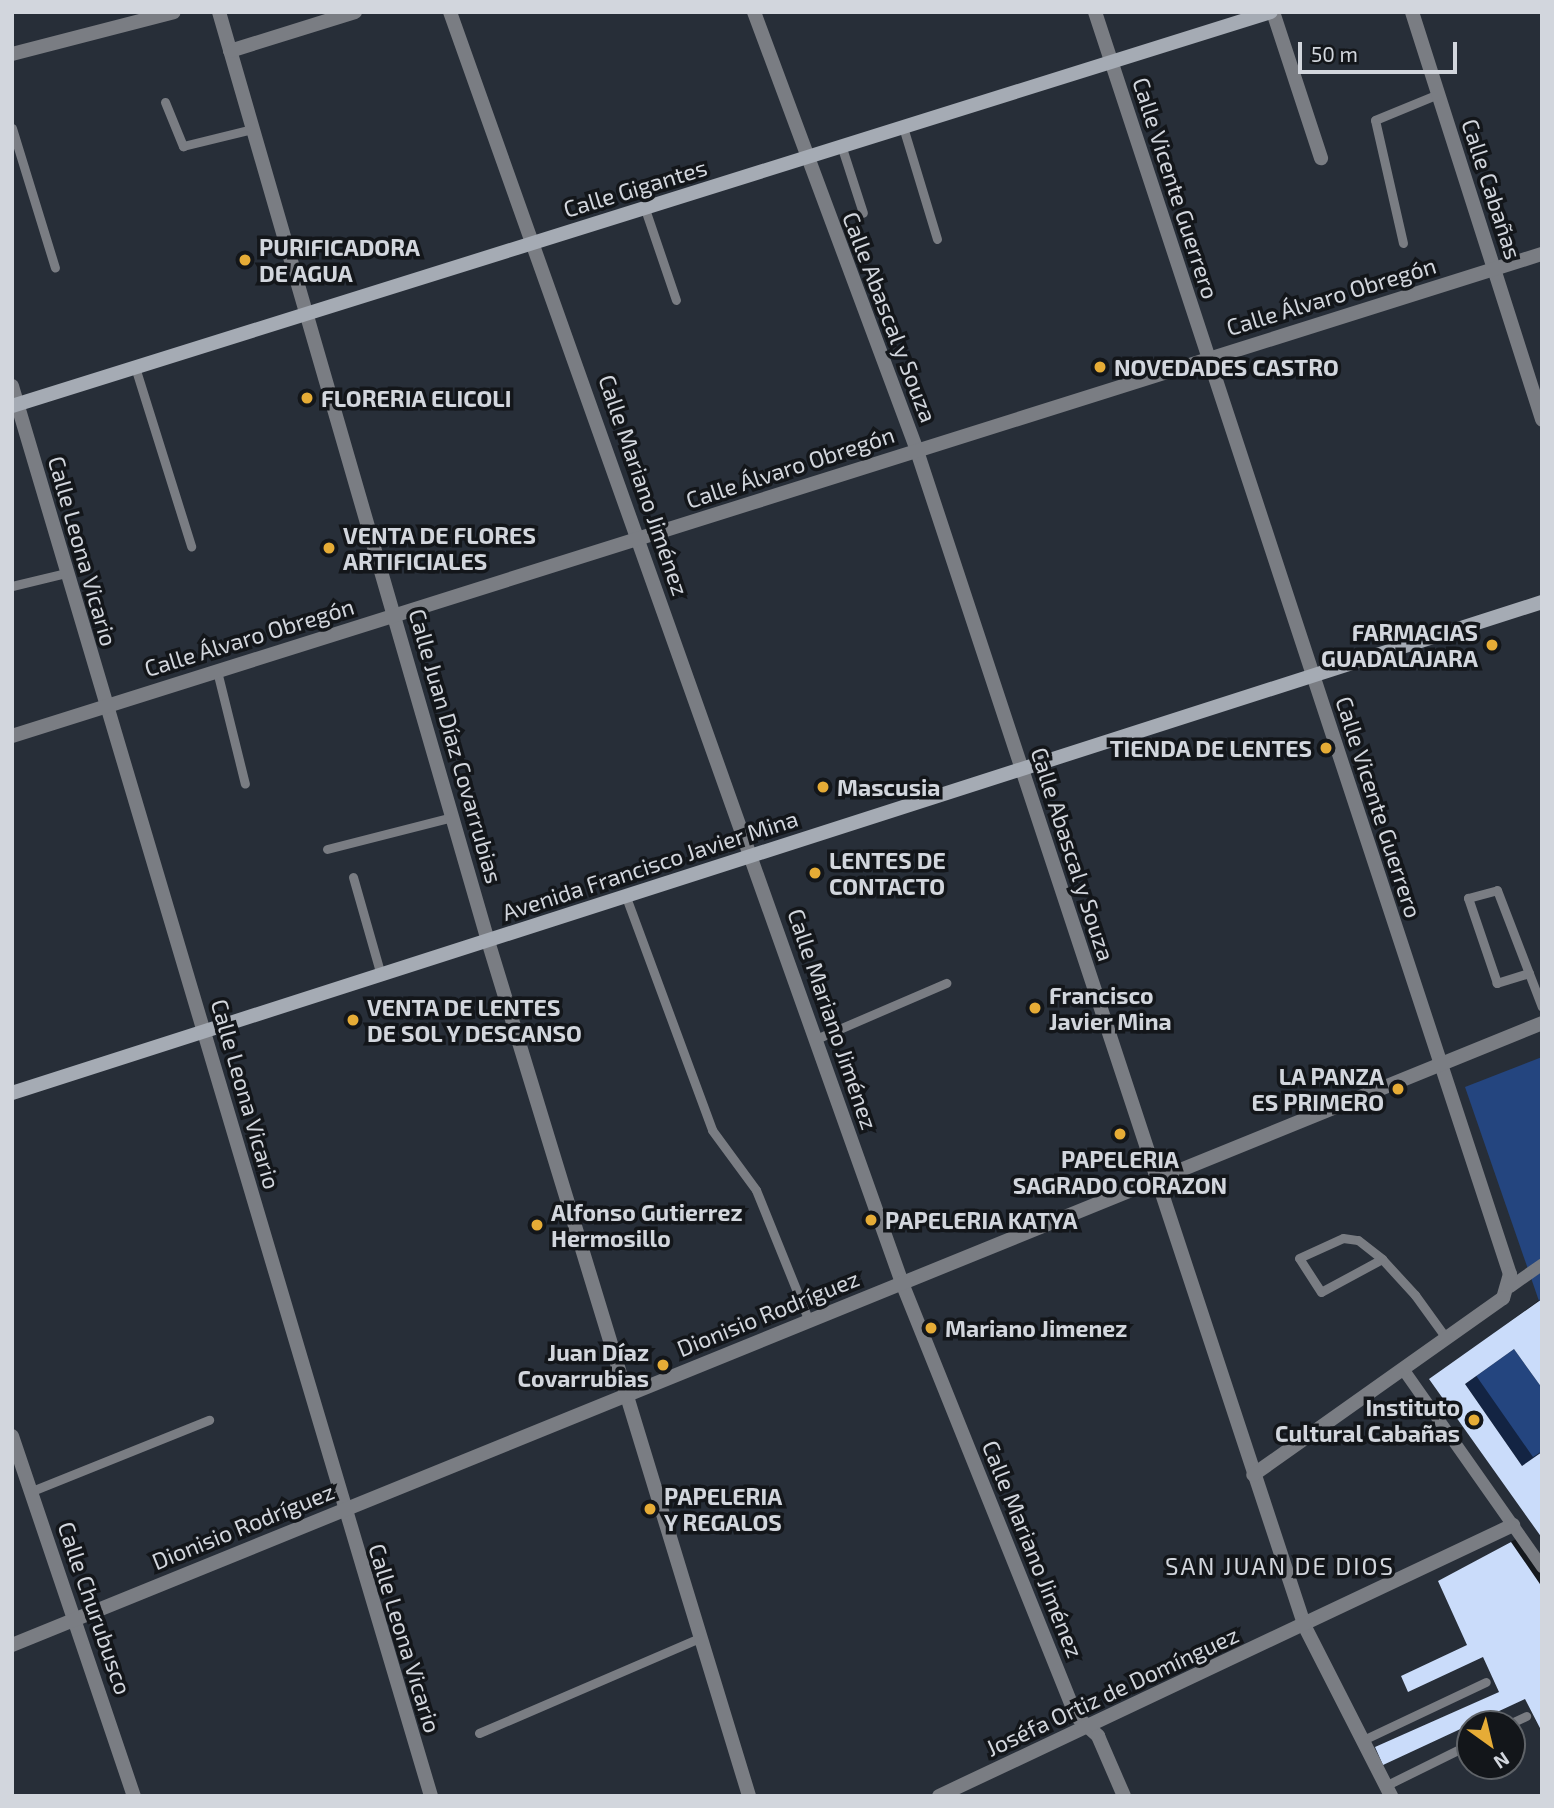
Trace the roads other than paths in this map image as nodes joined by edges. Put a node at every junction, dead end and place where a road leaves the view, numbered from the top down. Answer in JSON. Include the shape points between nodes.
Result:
{"nodes":[{"id":1,"x":174,"y":12,"type":"edge"},
{"id":2,"x":219,"y":12,"type":"edge"},
{"id":3,"x":355,"y":12,"type":"edge"},
{"id":4,"x":450,"y":12,"type":"edge"},
{"id":5,"x":754,"y":12,"type":"edge"},
{"id":6,"x":1095,"y":12,"type":"edge"},
{"id":7,"x":1272,"y":12,"type":"edge"},
{"id":8,"x":1412,"y":12,"type":"edge"},
{"id":9,"x":230,"y":51,"type":"junction"},
{"id":10,"x":12,"y":54,"type":"edge"},
{"id":11,"x":1110,"y":60,"type":"junction"},
{"id":12,"x":1438,"y":94,"type":"junction"},
{"id":13,"x":165,"y":102,"type":"dead end"},
{"id":14,"x":903,"y":127,"type":"junction"},
{"id":15,"x":12,"y":128,"type":"edge"},
{"id":16,"x":253,"y":129,"type":"junction"},
{"id":17,"x":842,"y":148,"type":"junction"},
{"id":18,"x":1321,"y":158,"type":"dead end"},
{"id":19,"x":806,"y":159,"type":"junction"},
{"id":20,"x":645,"y":209,"type":"junction"},
{"id":21,"x":863,"y":213,"type":"dead end"},
{"id":22,"x":937,"y":239,"type":"dead end"},
{"id":23,"x":535,"y":242,"type":"junction"},
{"id":24,"x":1403,"y":243,"type":"dead end"},
{"id":25,"x":1542,"y":254,"type":"edge"},
{"id":26,"x":55,"y":268,"type":"dead end"},
{"id":27,"x":1494,"y":269,"type":"junction"},
{"id":28,"x":676,"y":300,"type":"dead end"},
{"id":29,"x":306,"y":311,"type":"junction"},
{"id":30,"x":1208,"y":359,"type":"junction"},
{"id":31,"x":135,"y":367,"type":"junction"},
{"id":32,"x":12,"y":386,"type":"edge"},
{"id":33,"x":15,"y":405,"type":"edge"},
{"id":34,"x":1542,"y":420,"type":"edge"},
{"id":35,"x":917,"y":451,"type":"junction"},
{"id":36,"x":639,"y":539,"type":"junction"},
{"id":37,"x":191,"y":546,"type":"dead end"},
{"id":38,"x":66,"y":573,"type":"junction"},
{"id":39,"x":12,"y":586,"type":"edge"},
{"id":40,"x":1542,"y":602,"type":"edge"},
{"id":41,"x":395,"y":615,"type":"junction"},
{"id":42,"x":217,"y":671,"type":"junction"},
{"id":43,"x":1313,"y":677,"type":"junction"},
{"id":44,"x":104,"y":707,"type":"junction"},
{"id":45,"x":12,"y":736,"type":"edge"},
{"id":46,"x":1022,"y":770,"type":"junction"},
{"id":47,"x":244,"y":784,"type":"dead end"},
{"id":48,"x":453,"y":817,"type":"junction"},
{"id":49,"x":327,"y":849,"type":"dead end"},
{"id":50,"x":751,"y":856,"type":"junction"},
{"id":51,"x":353,"y":877,"type":"dead end"},
{"id":52,"x":626,"y":897,"type":"junction"},
{"id":53,"x":488,"y":941,"type":"junction"},
{"id":54,"x":1529,"y":973,"type":"junction"},
{"id":55,"x":381,"y":975,"type":"junction"},
{"id":56,"x":946,"y":984,"type":"dead end"},
{"id":57,"x":1542,"y":1007,"type":"edge"},
{"id":58,"x":1542,"y":1023,"type":"edge"},
{"id":59,"x":205,"y":1032,"type":"junction"},
{"id":60,"x":816,"y":1039,"type":"junction"},
{"id":61,"x":1437,"y":1064,"type":"junction"},
{"id":62,"x":12,"y":1093,"type":"edge"},
{"id":63,"x":1155,"y":1180,"type":"junction"},
{"id":64,"x":1382,"y":1259,"type":"junction"},
{"id":65,"x":1542,"y":1265,"type":"edge"},
{"id":66,"x":902,"y":1283,"type":"junction"},
{"id":67,"x":1510,"y":1287,"type":"junction"},
{"id":68,"x":809,"y":1321,"type":"junction"},
{"id":69,"x":1446,"y":1338,"type":"junction"},
{"id":70,"x":1403,"y":1369,"type":"junction"},
{"id":71,"x":627,"y":1395,"type":"junction"},
{"id":72,"x":209,"y":1420,"type":"dead end"},
{"id":73,"x":12,"y":1436,"type":"edge"},
{"id":74,"x":1253,"y":1475,"type":"junction"},
{"id":75,"x":32,"y":1491,"type":"junction"},
{"id":76,"x":342,"y":1510,"type":"junction"},
{"id":77,"x":1513,"y":1525,"type":"junction"},
{"id":78,"x":1542,"y":1567,"type":"edge"},
{"id":79,"x":76,"y":1619,"type":"junction"},
{"id":80,"x":1305,"y":1627,"type":"junction"},
{"id":81,"x":700,"y":1638,"type":"junction"},
{"id":82,"x":12,"y":1645,"type":"edge"},
{"id":83,"x":1486,"y":1682,"type":"dead end"},
{"id":84,"x":1088,"y":1727,"type":"junction"},
{"id":85,"x":479,"y":1733,"type":"dead end"},
{"id":86,"x":1360,"y":1741,"type":"junction"},
{"id":87,"x":1456,"y":1752,"type":"edge"},
{"id":88,"x":1388,"y":1791,"type":"edge"},
{"id":89,"x":134,"y":1796,"type":"edge"},
{"id":90,"x":431,"y":1796,"type":"edge"},
{"id":91,"x":749,"y":1796,"type":"edge"},
{"id":92,"x":939,"y":1796,"type":"edge"},
{"id":93,"x":1124,"y":1796,"type":"edge"}],
"edges":[{"from":1,"to":10,"type":"street"},
{"from":2,"to":9,"type":"street","name":"Calle Juan Díaz Covarrubias"},
{"from":3,"to":9,"type":"street"},
{"from":4,"to":23,"type":"street","name":"Calle Mariano Jiménez"},
{"from":5,"to":19,"type":"street","name":"Calle Abascal y Souza"},
{"from":6,"to":11,"type":"street","name":"Calle Vicente Guerrero"},
{"from":7,"to":11,"type":"main road","name":"Calle Gigantes"},
{"from":7,"to":18,"type":"street"},
{"from":8,"to":12,"type":"street","name":"Calle Cabañas"},
{"from":9,"to":16,"type":"street","name":"Calle Juan Díaz Covarrubias"},
{"from":11,"to":14,"type":"main road","name":"Calle Gigantes"},
{"from":11,"to":30,"type":"street","name":"Calle Vicente Guerrero"},
{"from":12,"to":24,"type":"lane","via":[[1375,120]]},
{"from":12,"to":27,"type":"street","name":"Calle Cabañas"},
{"from":13,"to":16,"type":"lane","via":[[183,146]]},
{"from":14,"to":17,"type":"main road","name":"Calle Gigantes"},
{"from":14,"to":22,"type":"lane"},
{"from":15,"to":26,"type":"lane"},
{"from":16,"to":29,"type":"street","name":"Calle Juan Díaz Covarrubias"},
{"from":17,"to":19,"type":"main road","name":"Calle Gigantes"},
{"from":17,"to":21,"type":"lane"},
{"from":19,"to":20,"type":"main road","name":"Calle Gigantes"},
{"from":19,"to":35,"type":"street","name":"Calle Abascal y Souza"},
{"from":20,"to":23,"type":"main road","name":"Calle Gigantes"},
{"from":20,"to":28,"type":"lane"},
{"from":23,"to":29,"type":"main road","name":"Calle Gigantes"},
{"from":23,"to":36,"type":"street","name":"Calle Mariano Jiménez"},
{"from":25,"to":27,"type":"street","name":"Calle Álvaro Obregón"},
{"from":27,"to":30,"type":"street","name":"Calle Álvaro Obregón"},
{"from":27,"to":34,"type":"street","name":"Calle Cabañas"},
{"from":29,"to":31,"type":"main road","name":"Calle Gigantes"},
{"from":29,"to":41,"type":"street","name":"Calle Juan Díaz Covarrubias"},
{"from":30,"to":35,"type":"street","name":"Calle Álvaro Obregón"},
{"from":30,"to":43,"type":"street","name":"Calle Vicente Guerrero"},
{"from":31,"to":33,"type":"main road","name":"Calle Gigantes"},
{"from":31,"to":37,"type":"lane"},
{"from":32,"to":33,"type":"street","name":"Calle Leona Vicario"},
{"from":33,"to":38,"type":"street","name":"Calle Leona Vicario"},
{"from":35,"to":36,"type":"street","name":"Calle Álvaro Obregón"},
{"from":35,"to":46,"type":"street","name":"Calle Abascal y Souza"},
{"from":36,"to":41,"type":"street","name":"Calle Álvaro Obregón"},
{"from":36,"to":50,"type":"street","name":"Calle Mariano Jiménez"},
{"from":38,"to":39,"type":"lane"},
{"from":38,"to":44,"type":"street","name":"Calle Leona Vicario"},
{"from":40,"to":43,"type":"main road","name":"Avenida Francisco Javier Mina"},
{"from":41,"to":42,"type":"street","name":"Calle Álvaro Obregón"},
{"from":41,"to":48,"type":"street","name":"Calle Juan Díaz Covarrubias"},
{"from":42,"to":44,"type":"street","name":"Calle Álvaro Obregón"},
{"from":42,"to":47,"type":"lane"},
{"from":43,"to":46,"type":"main road","name":"Avenida Francisco Javier Mina"},
{"from":43,"to":61,"type":"street","name":"Calle Vicente Guerrero"},
{"from":44,"to":45,"type":"street","name":"Calle Álvaro Obregón"},
{"from":44,"to":59,"type":"street","name":"Calle Leona Vicario"},
{"from":46,"to":50,"type":"main road","name":"Avenida Francisco Javier Mina"},
{"from":46,"to":63,"type":"street","name":"Calle Abascal y Souza"},
{"from":48,"to":49,"type":"lane"},
{"from":48,"to":53,"type":"street","name":"Calle Juan Díaz Covarrubias"},
{"from":50,"to":52,"type":"main road","name":"Avenida Francisco Javier Mina"},
{"from":50,"to":60,"type":"street","name":"Calle Mariano Jiménez"},
{"from":51,"to":55,"type":"lane"},
{"from":52,"to":53,"type":"main road","name":"Avenida Francisco Javier Mina"},
{"from":52,"to":68,"type":"lane","via":[[712,1130],[756,1191]]},
{"from":53,"to":55,"type":"main road","name":"Avenida Francisco Javier Mina"},
{"from":53,"to":71,"type":"street","name":"Calle Juan Díaz Covarrubias"},
{"from":54,"to":54,"type":"lane","via":[[1497,890],[1468,898],[1497,983]]},
{"from":54,"to":57,"type":"lane"},
{"from":55,"to":59,"type":"main road","name":"Avenida Francisco Javier Mina"},
{"from":56,"to":60,"type":"lane"},
{"from":58,"to":61,"type":"street","name":"Dionisio Rodríguez"},
{"from":59,"to":62,"type":"main road","name":"Avenida Francisco Javier Mina"},
{"from":59,"to":76,"type":"street","name":"Calle Leona Vicario"},
{"from":60,"to":66,"type":"street","name":"Calle Mariano Jiménez"},
{"from":61,"to":63,"type":"street","name":"Dionisio Rodríguez"},
{"from":61,"to":67,"type":"street","name":"Calle Vicente Guerrero"},
{"from":63,"to":66,"type":"street","name":"Dionisio Rodríguez"},
{"from":63,"to":74,"type":"street","name":"Calle Abascal y Souza"},
{"from":64,"to":64,"type":"lane","via":[[1348,1237],[1306,1250],[1299,1258],[1321,1292]]},
{"from":64,"to":69,"type":"lane"},
{"from":65,"to":67,"type":"street"},
{"from":66,"to":68,"type":"street","name":"Dionisio Rodríguez"},
{"from":66,"to":84,"type":"street","name":"Calle Mariano Jiménez","via":[[1076,1716]]},
{"from":67,"to":69,"type":"street"},
{"from":68,"to":71,"type":"street","name":"Dionisio Rodríguez"},
{"from":69,"to":70,"type":"street"},
{"from":70,"to":74,"type":"street"},
{"from":70,"to":77,"type":"street"},
{"from":71,"to":76,"type":"street","name":"Dionisio Rodríguez"},
{"from":71,"to":81,"type":"street","name":"Calle Juan Díaz Covarrubias"},
{"from":72,"to":75,"type":"lane"},
{"from":73,"to":75,"type":"street","name":"Calle Churubusco"},
{"from":74,"to":80,"type":"street","name":"Calle Abascal y Souza"},
{"from":75,"to":79,"type":"street","name":"Calle Churubusco"},
{"from":76,"to":79,"type":"street","name":"Dionisio Rodríguez"},
{"from":76,"to":90,"type":"street","name":"Calle Leona Vicario"},
{"from":77,"to":78,"type":"street"},
{"from":77,"to":80,"type":"street","name":"Joséfa Ortiz de Domínguez"},
{"from":79,"to":82,"type":"street","name":"Dionisio Rodríguez"},
{"from":79,"to":89,"type":"street","name":"Calle Churubusco"},
{"from":80,"to":84,"type":"street","name":"Joséfa Ortiz de Domínguez"},
{"from":80,"to":86,"type":"street","name":"Calle Abascal y Souza"},
{"from":81,"to":85,"type":"lane"},
{"from":81,"to":91,"type":"street","name":"Calle Juan Díaz Covarrubias"},
{"from":83,"to":86,"type":"lane"},
{"from":84,"to":92,"type":"street","name":"Joséfa Ortiz de Domínguez"},
{"from":84,"to":93,"type":"street","name":"Calle Mariano Jiménez"},
{"from":86,"to":88,"type":"street","name":"Calle Abascal y Souza"},
{"from":87,"to":88,"type":"lane"}]}
